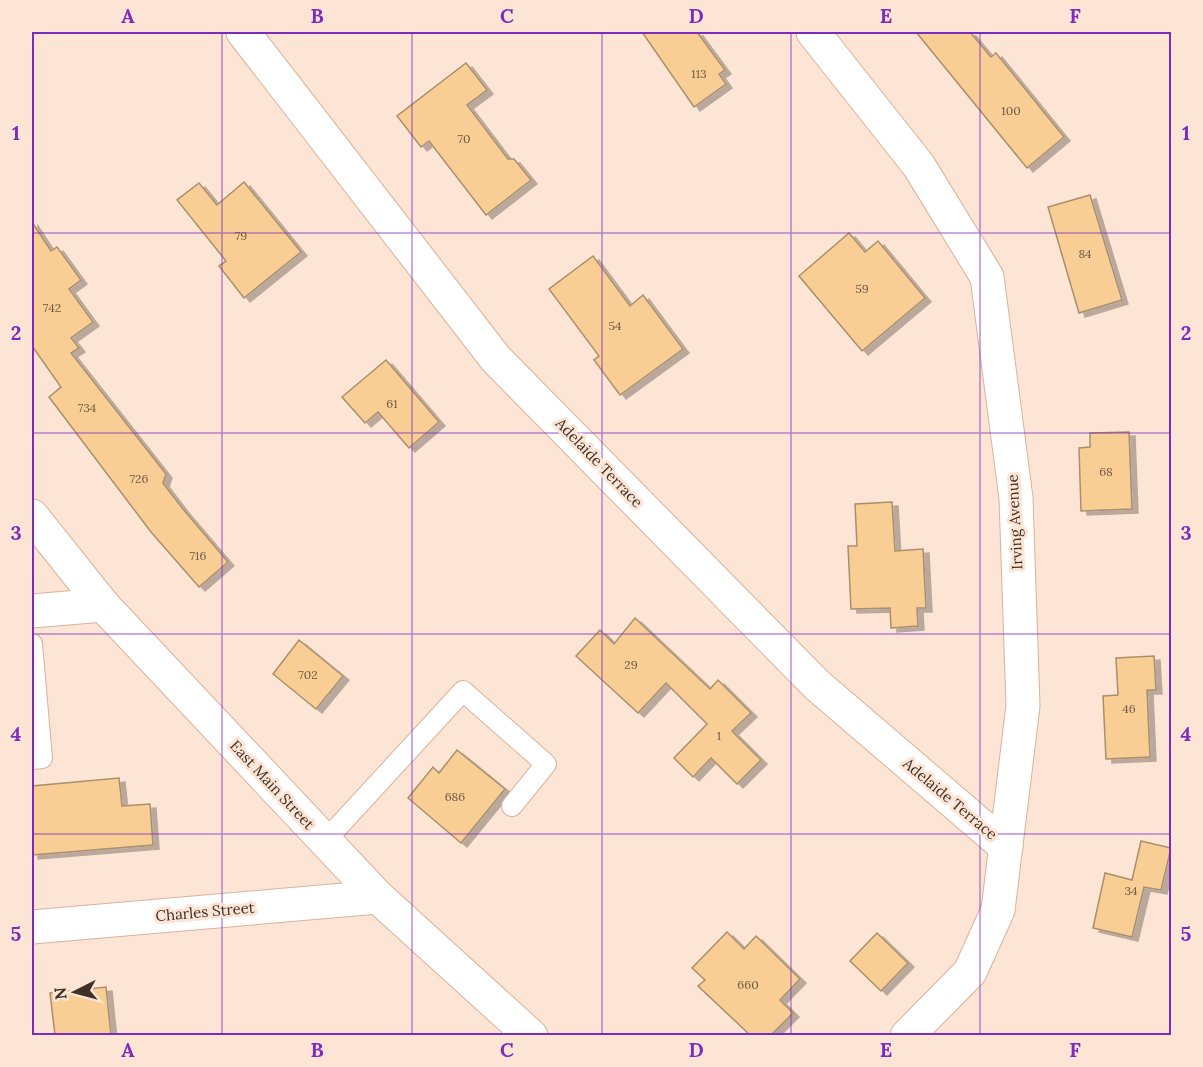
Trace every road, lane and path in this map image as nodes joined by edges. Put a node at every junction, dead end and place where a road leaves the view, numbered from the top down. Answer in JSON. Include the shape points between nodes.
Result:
{"nodes":[{"id":1,"x":243,"y":32,"type":"edge"},
{"id":2,"x":813,"y":32,"type":"edge"},
{"id":3,"x":32,"y":516,"type":"edge"},
{"id":4,"x":103,"y":605,"type":"junction"},
{"id":5,"x":32,"y":611,"type":"edge"},
{"id":6,"x":32,"y":650,"type":"edge"},
{"id":7,"x":32,"y":759,"type":"edge"},
{"id":8,"x":512,"y":806,"type":"dead end"},
{"id":9,"x":325,"y":840,"type":"junction"},
{"id":10,"x":1006,"y":847,"type":"junction"},
{"id":11,"x":378,"y":897,"type":"junction"},
{"id":12,"x":32,"y":927,"type":"edge"},
{"id":13,"x":520,"y":1032,"type":"edge"},
{"id":14,"x":907,"y":1035,"type":"edge"}],
"edges":[{"from":1,"to":10,"type":"main road","name":"Adelaide Terrace","via":[[496,358],[817,685]]},
{"from":2,"to":10,"type":"main road","name":"Irving Avenue","via":[[919,166],[987,277],[1016,510],[1023,706]]},
{"from":3,"to":4,"type":"main road","name":"East Main Street"},
{"from":4,"to":5,"type":"main road"},
{"from":4,"to":9,"type":"main road","name":"East Main Street"},
{"from":6,"to":7,"type":"lane","via":[[42,758]]},
{"from":8,"to":9,"type":"lane","via":[[546,764],[463,691]]},
{"from":9,"to":11,"type":"main road","name":"East Main Street"},
{"from":10,"to":14,"type":"main road","name":"Irving Avenue","via":[[998,910],[970,972]]},
{"from":11,"to":12,"type":"main road","name":"Charles Street"},
{"from":11,"to":13,"type":"main road","name":"East Main Street"}]}
